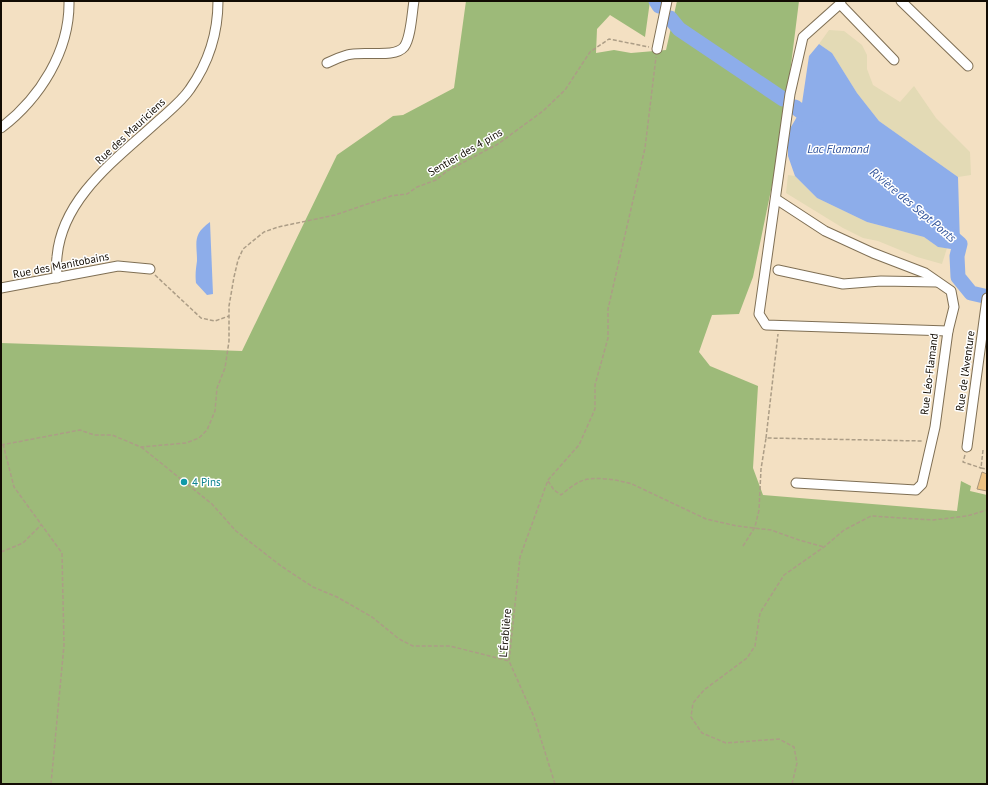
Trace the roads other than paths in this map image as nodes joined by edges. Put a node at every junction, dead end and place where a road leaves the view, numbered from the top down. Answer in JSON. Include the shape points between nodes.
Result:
{"nodes":[{"id":1,"x":69,"y":1,"type":"edge"},
{"id":2,"x":218,"y":1,"type":"edge"},
{"id":3,"x":414,"y":1,"type":"edge"},
{"id":4,"x":667,"y":1,"type":"edge"},
{"id":5,"x":901,"y":1,"type":"edge"},
{"id":6,"x":840,"y":3,"type":"edge"},
{"id":7,"x":657,"y":49,"type":"road end"},
{"id":8,"x":894,"y":60,"type":"dead end"},
{"id":9,"x":327,"y":63,"type":"dead end"},
{"id":10,"x":968,"y":66,"type":"dead end"},
{"id":11,"x":1,"y":128,"type":"edge"},
{"id":12,"x":776,"y":199,"type":"junction"},
{"id":13,"x":150,"y":269,"type":"road end"},
{"id":14,"x":778,"y":270,"type":"dead end"},
{"id":15,"x":57,"y":278,"type":"junction"},
{"id":16,"x":938,"y":282,"type":"junction"},
{"id":17,"x":1,"y":288,"type":"edge"},
{"id":18,"x":987,"y":298,"type":"edge"},
{"id":19,"x":948,"y":331,"type":"junction"},
{"id":20,"x":967,"y":447,"type":"dead end"},
{"id":21,"x":796,"y":483,"type":"dead end"}],
"edges":[{"from":1,"to":11,"type":"street","via":[[70,21],[48,77],[28,104]]},
{"from":2,"to":15,"type":"street","name":"Rue des Mauriciens","via":[[213,45],[189,90],[81,195],[66,223],[57,256]]},
{"from":3,"to":9,"type":"street","via":[[408,40],[398,52],[347,54]]},
{"from":4,"to":7,"type":"street"},
{"from":5,"to":10,"type":"street"},
{"from":6,"to":8,"type":"street"},
{"from":6,"to":12,"type":"street","via":[[803,37],[790,94]]},
{"from":12,"to":16,"type":"street","via":[[825,231],[925,273]]},
{"from":12,"to":19,"type":"street","name":"Rue Léo-Flamand","via":[[759,314],[766,325]]},
{"from":13,"to":15,"type":"street","name":"Rue des Manitobains","via":[[118,266]]},
{"from":14,"to":16,"type":"street","via":[[843,284],[881,281]]},
{"from":15,"to":17,"type":"street","name":"Rue des Manitobains"},
{"from":16,"to":19,"type":"street","via":[[951,291],[954,307]]},
{"from":18,"to":20,"type":"street","name":"Rue de l'Aventure"},
{"from":19,"to":21,"type":"street","name":"Rue Léo-Flamand","via":[[931,452],[922,484],[916,490]]}]}
